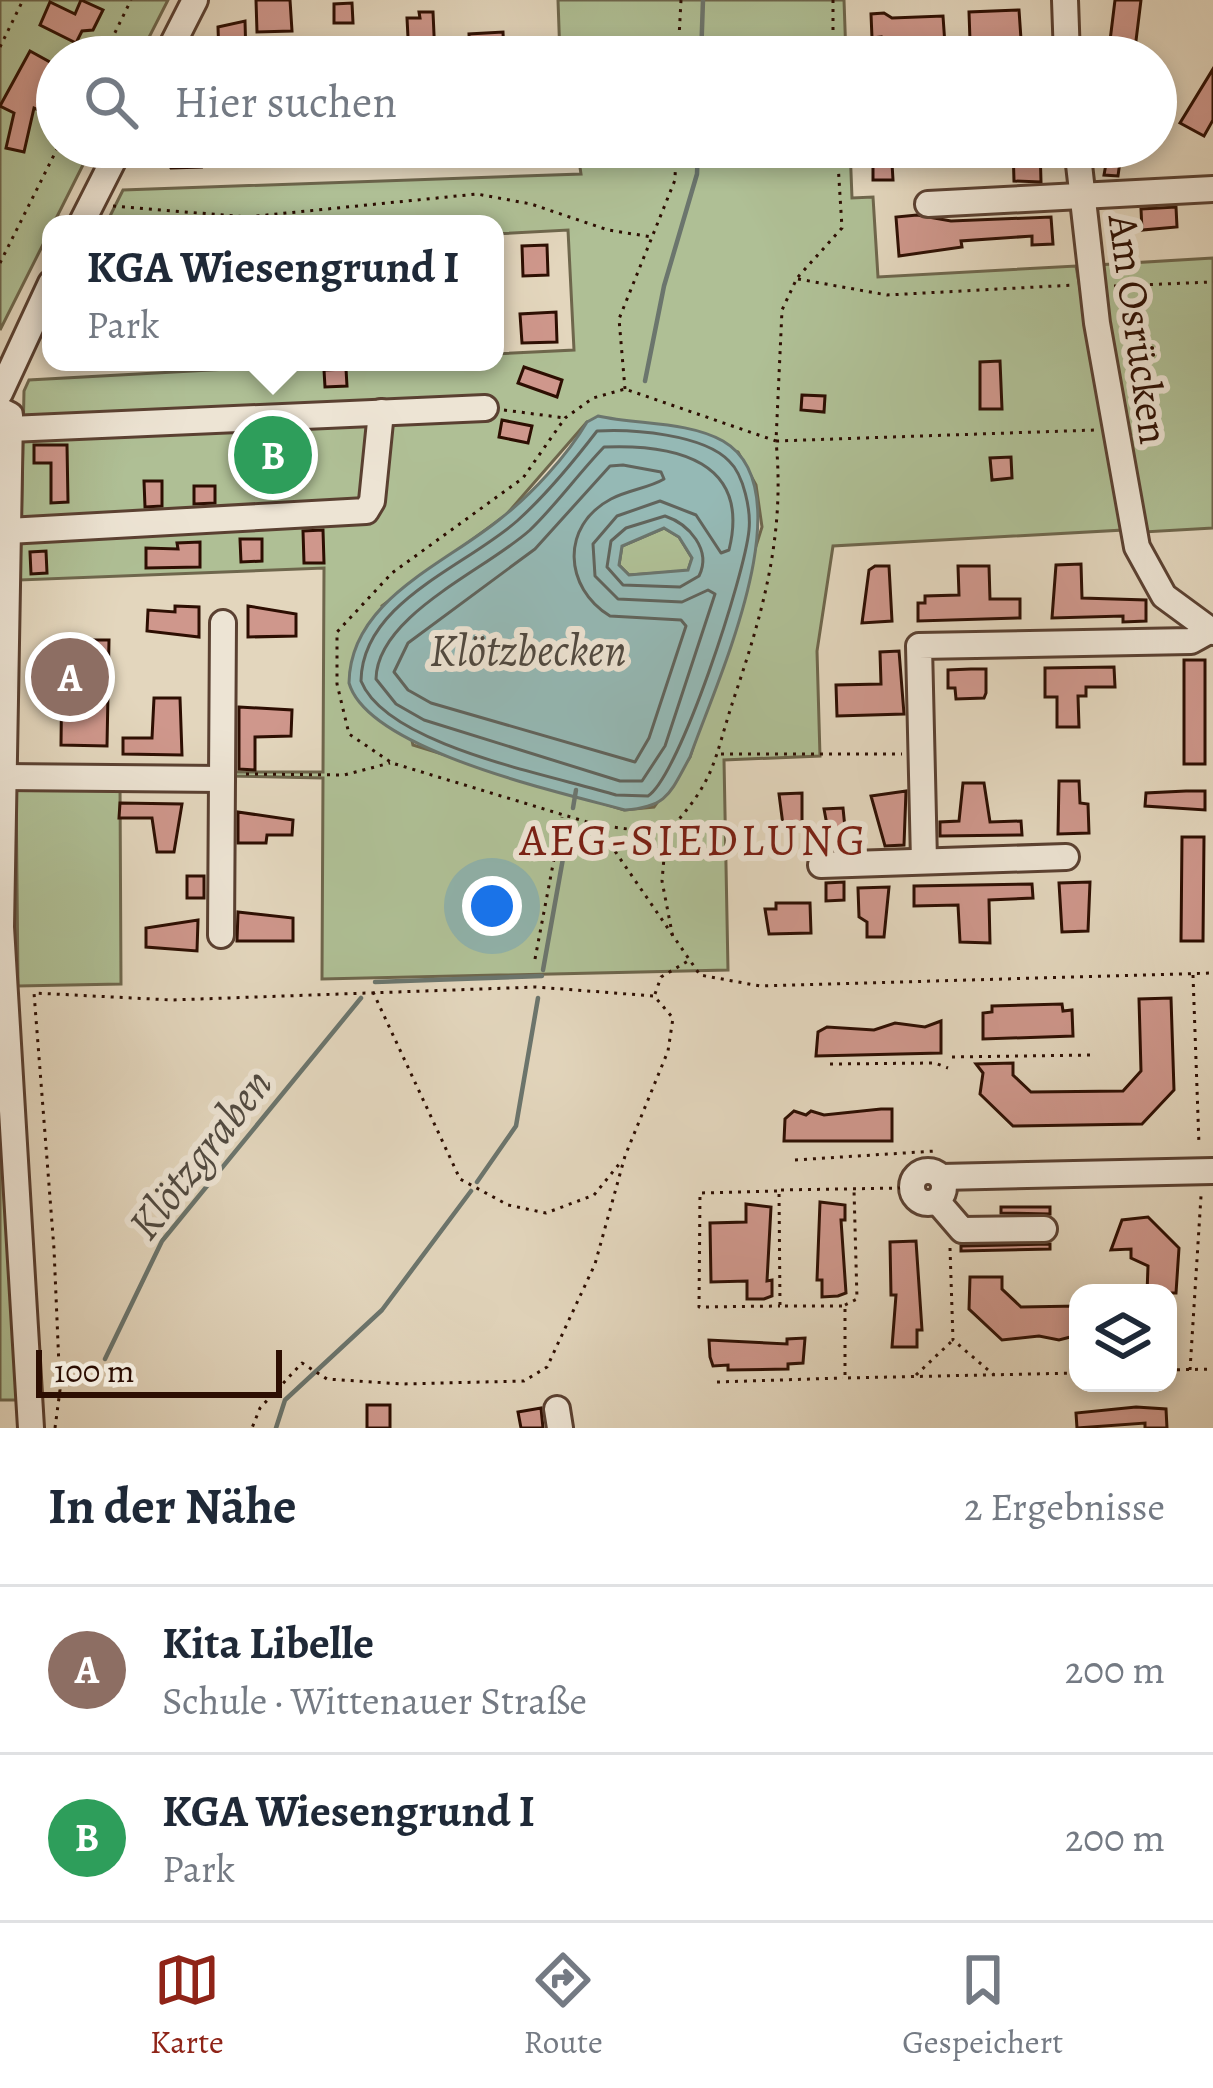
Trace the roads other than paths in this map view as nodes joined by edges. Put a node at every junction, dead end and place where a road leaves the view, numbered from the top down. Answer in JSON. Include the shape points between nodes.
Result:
{"nodes":[{"id":1,"x":195,"y":0,"type":"edge"},
{"id":2,"x":1065,"y":0,"type":"edge"},
{"id":3,"x":177,"y":36,"type":"edge"},
{"id":4,"x":1066,"y":36,"type":"edge"},
{"id":5,"x":109,"y":168,"type":"edge"},
{"id":6,"x":1078,"y":168,"type":"edge"},
{"id":7,"x":1213,"y":189,"type":"edge"},
{"id":8,"x":1079,"y":196,"type":"junction"},
{"id":9,"x":928,"y":204,"type":"dead end"},
{"id":10,"x":86,"y":215,"type":"edge"},
{"id":11,"x":42,"y":317,"type":"edge"},
{"id":12,"x":0,"y":393,"type":"edge"},
{"id":13,"x":484,"y":407,"type":"road end"},
{"id":14,"x":381,"y":412,"type":"junction"},
{"id":15,"x":5,"y":420,"type":"edge"},
{"id":16,"x":8,"y":531,"type":"junction"},
{"id":17,"x":223,"y":623,"type":"dead end"},
{"id":18,"x":1211,"y":632,"type":"edge"},
{"id":19,"x":3,"y":777,"type":"edge"},
{"id":20,"x":222,"y":778,"type":"junction"},
{"id":21,"x":1066,"y":857,"type":"dead end"},
{"id":22,"x":924,"y":861,"type":"junction"},
{"id":23,"x":821,"y":865,"type":"dead end"},
{"id":24,"x":0,"y":927,"type":"edge"},
{"id":25,"x":221,"y":935,"type":"dead end"},
{"id":26,"x":1213,"y":1171,"type":"edge"},
{"id":27,"x":1044,"y":1228,"type":"dead end"},
{"id":28,"x":31,"y":1428,"type":"edge"}],
"edges":[{"from":1,"to":3,"type":"street"},
{"from":2,"to":4,"type":"street"},
{"from":5,"to":10,"type":"street"},
{"from":6,"to":8,"type":"street","name":"Am Osrücken"},
{"from":7,"to":8,"type":"street"},
{"from":8,"to":9,"type":"street"},
{"from":8,"to":18,"type":"street","name":"Am Osrücken","via":[[1137,547],[1181,612]]},
{"from":11,"to":12,"type":"street"},
{"from":13,"to":14,"type":"street"},
{"from":14,"to":15,"type":"street"},
{"from":14,"to":16,"type":"street","via":[[366,511]]},
{"from":15,"to":16,"type":"street"},
{"from":16,"to":19,"type":"street"},
{"from":17,"to":20,"type":"street"},
{"from":18,"to":22,"type":"street","via":[[1191,641],[920,646]]},
{"from":19,"to":20,"type":"street"},
{"from":19,"to":24,"type":"street"},
{"from":20,"to":25,"type":"street"},
{"from":21,"to":22,"type":"street"},
{"from":22,"to":23,"type":"street"},
{"from":24,"to":28,"type":"street"},
{"from":26,"to":27,"type":"street","via":[[943,1198],[962,1230]]}]}
